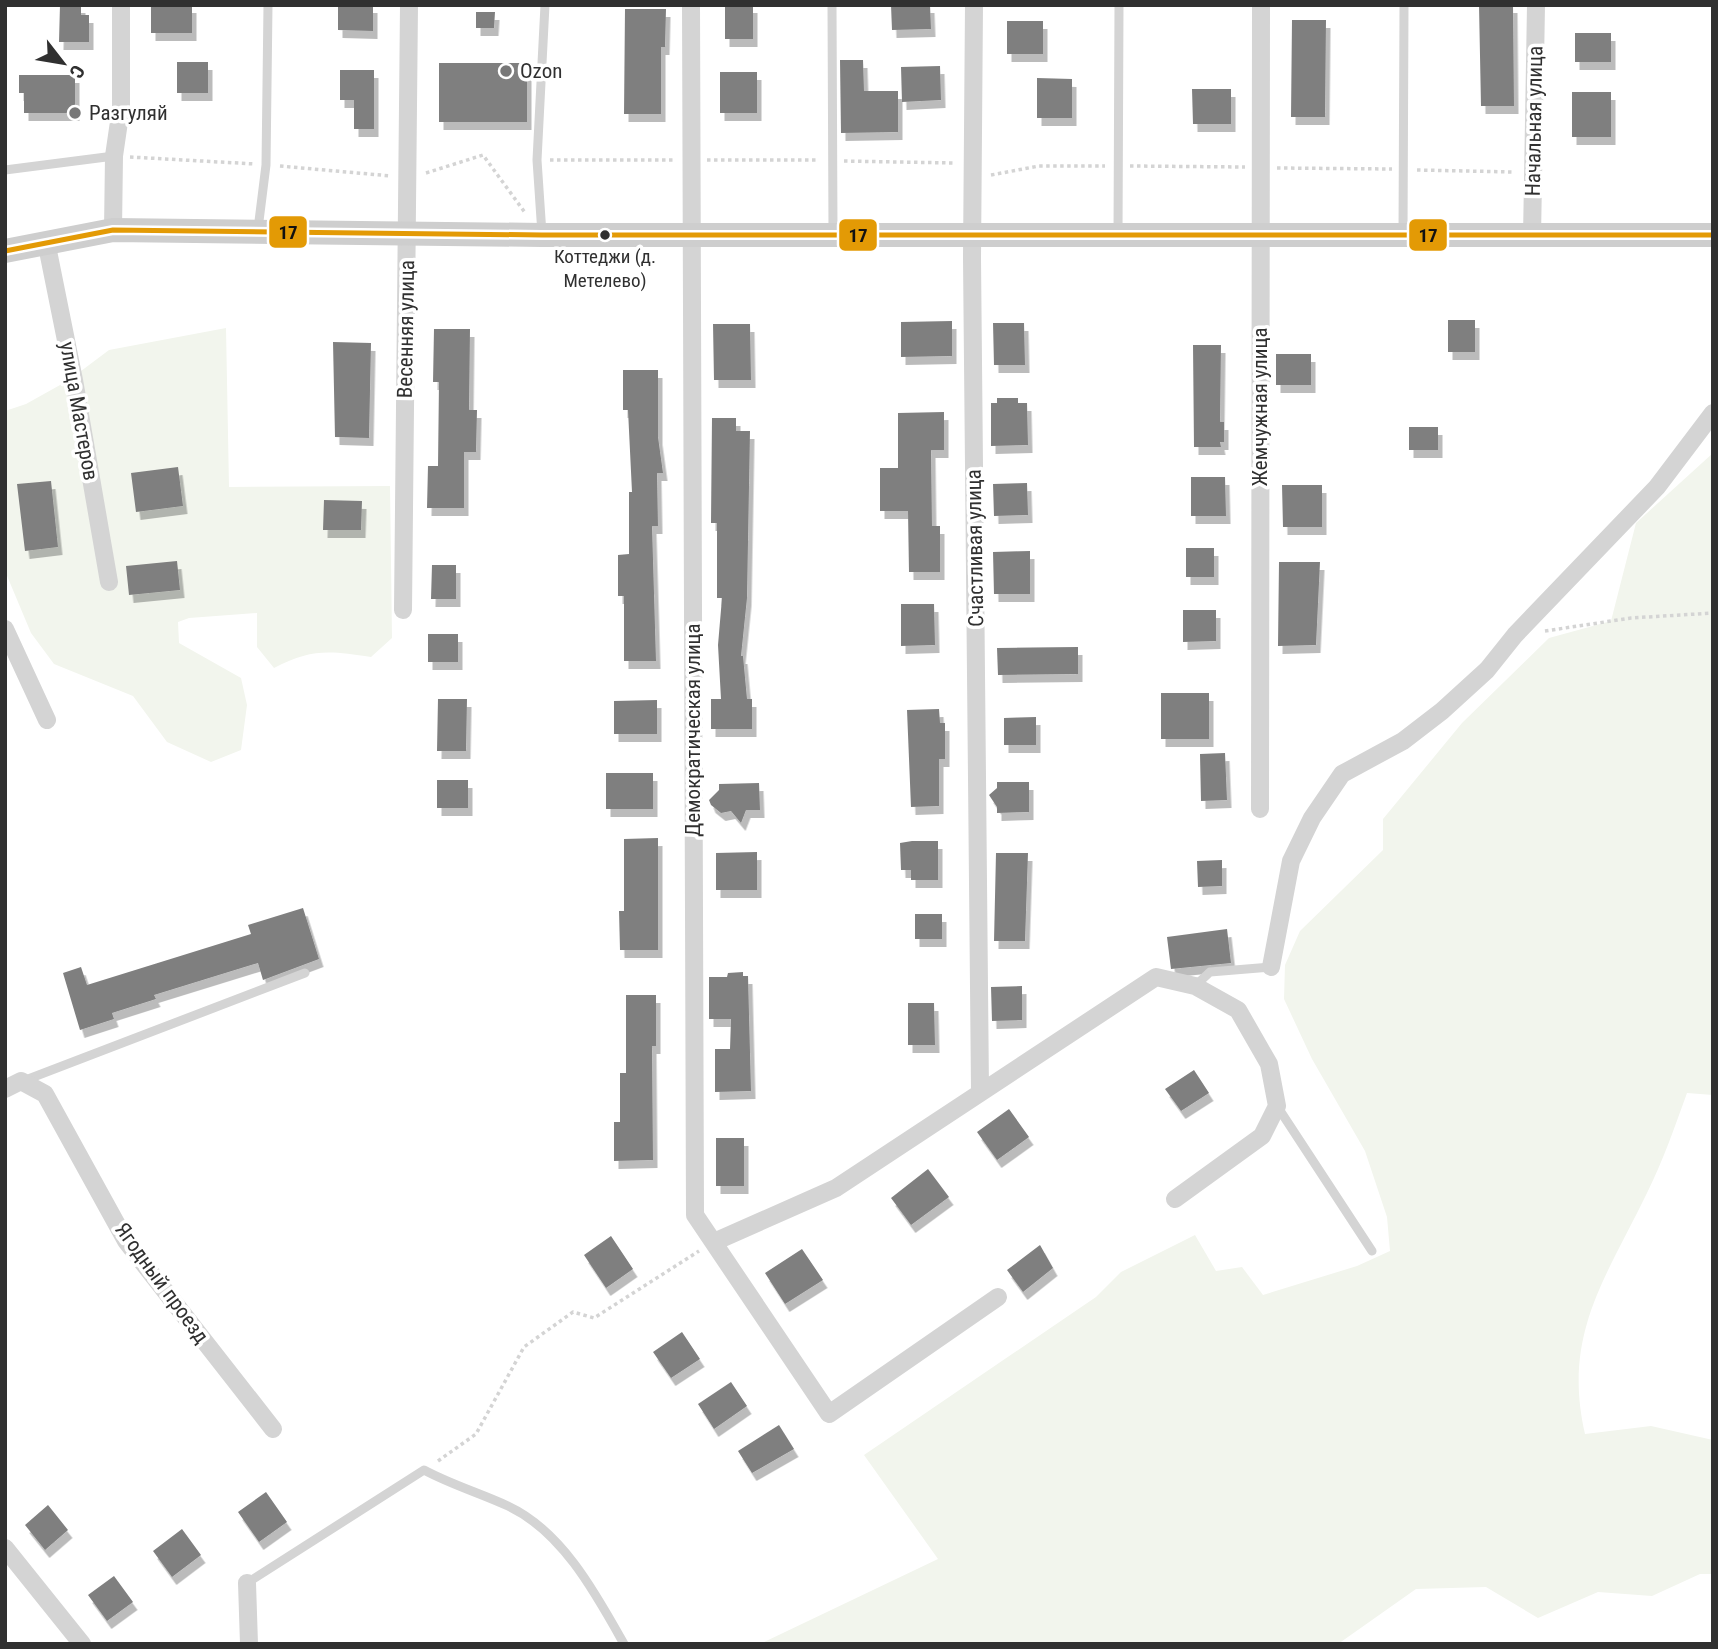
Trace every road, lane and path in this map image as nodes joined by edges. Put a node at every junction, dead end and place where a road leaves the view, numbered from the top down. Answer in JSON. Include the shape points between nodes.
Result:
{"nodes":[{"id":1,"x":121,"y":5,"type":"edge"},
{"id":2,"x":268,"y":5,"type":"edge"},
{"id":3,"x":409,"y":5,"type":"edge"},
{"id":4,"x":545,"y":5,"type":"edge"},
{"id":5,"x":691,"y":5,"type":"edge"},
{"id":6,"x":832,"y":5,"type":"edge"},
{"id":7,"x":974,"y":5,"type":"edge"},
{"id":8,"x":1119,"y":5,"type":"edge"},
{"id":9,"x":1261,"y":5,"type":"edge"},
{"id":10,"x":1404,"y":5,"type":"edge"},
{"id":11,"x":1536,"y":5,"type":"edge"},
{"id":12,"x":114,"y":156,"type":"junction"},
{"id":13,"x":537,"y":160,"type":"junction"},
{"id":14,"x":691,"y":160,"type":"junction"},
{"id":15,"x":832,"y":160,"type":"junction"},
{"id":16,"x":972,"y":164,"type":"junction"},
{"id":17,"x":266,"y":165,"type":"junction"},
{"id":18,"x":1116,"y":166,"type":"junction"},
{"id":19,"x":1260,"y":168,"type":"junction"},
{"id":20,"x":1403,"y":169,"type":"junction"},
{"id":21,"x":5,"y":170,"type":"edge"},
{"id":22,"x":1533,"y":172,"type":"junction"},
{"id":23,"x":409,"y":178,"type":"junction"},
{"id":24,"x":113,"y":230,"type":"junction"},
{"id":25,"x":257,"y":231,"type":"junction"},
{"id":26,"x":408,"y":232,"type":"junction"},
{"id":27,"x":691,"y":233,"type":"junction"},
{"id":28,"x":834,"y":233,"type":"junction"},
{"id":29,"x":972,"y":234,"type":"junction"},
{"id":30,"x":542,"y":235,"type":"junction"},
{"id":31,"x":1118,"y":235,"type":"junction"},
{"id":32,"x":1713,"y":235,"type":"edge"},
{"id":33,"x":1259,"y":236,"type":"junction"},
{"id":34,"x":1403,"y":236,"type":"junction"},
{"id":35,"x":1532,"y":237,"type":"junction"},
{"id":36,"x":46,"y":241,"type":"junction"},
{"id":37,"x":5,"y":251,"type":"edge"},
{"id":38,"x":1713,"y":413,"type":"edge"},
{"id":39,"x":109,"y":582,"type":"dead end"},
{"id":40,"x":403,"y":610,"type":"dead end"},
{"id":41,"x":1713,"y":613,"type":"edge"},
{"id":42,"x":5,"y":629,"type":"edge"},
{"id":43,"x":1515,"y":635,"type":"junction"},
{"id":44,"x":47,"y":720,"type":"dead end"},
{"id":45,"x":1260,"y":809,"type":"dead end"},
{"id":46,"x":1271,"y":967,"type":"joint"},
{"id":47,"x":305,"y":973,"type":"dead end"},
{"id":48,"x":1195,"y":986,"type":"junction"},
{"id":49,"x":13,"y":1085,"type":"edge"},
{"id":50,"x":980,"y":1090,"type":"junction"},
{"id":51,"x":1277,"y":1106,"type":"junction"},
{"id":52,"x":1175,"y":1199,"type":"dead end"},
{"id":53,"x":714,"y":1242,"type":"junction"},
{"id":54,"x":1372,"y":1251,"type":"dead end"},
{"id":55,"x":998,"y":1297,"type":"dead end"},
{"id":56,"x":273,"y":1429,"type":"dead end"},
{"id":57,"x":424,"y":1470,"type":"junction"},
{"id":58,"x":5,"y":1548,"type":"edge"},
{"id":59,"x":247,"y":1583,"type":"joint"},
{"id":60,"x":82,"y":1644,"type":"edge"},
{"id":61,"x":249,"y":1644,"type":"edge"},
{"id":62,"x":624,"y":1644,"type":"edge"}],
"edges":[{"from":1,"to":12,"type":"street","via":[[121,108]]},
{"from":2,"to":17,"type":"lane"},
{"from":3,"to":23,"type":"street","name":"Весенняя улица"},
{"from":4,"to":13,"type":"lane"},
{"from":5,"to":14,"type":"street","name":"Демократическая улица"},
{"from":6,"to":15,"type":"lane"},
{"from":7,"to":16,"type":"street","name":"Счастливая улица"},
{"from":8,"to":18,"type":"lane"},
{"from":9,"to":19,"type":"street","name":"Жемчужная улица"},
{"from":10,"to":20,"type":"lane"},
{"from":11,"to":22,"type":"street","name":"Начальная улица"},
{"from":12,"to":17,"type":"path"},
{"from":12,"to":21,"type":"lane"},
{"from":12,"to":24,"type":"street"},
{"from":13,"to":14,"type":"path"},
{"from":13,"to":30,"type":"lane"},
{"from":14,"to":15,"type":"path"},
{"from":14,"to":27,"type":"street","name":"Демократическая улица"},
{"from":15,"to":16,"type":"path"},
{"from":15,"to":28,"type":"lane"},
{"from":16,"to":18,"type":"path","via":[[991,175],[1039,166]]},
{"from":16,"to":29,"type":"street","name":"Счастливая улица"},
{"from":17,"to":23,"type":"path"},
{"from":17,"to":25,"type":"lane"},
{"from":18,"to":19,"type":"path"},
{"from":18,"to":31,"type":"lane"},
{"from":19,"to":20,"type":"path"},
{"from":19,"to":33,"type":"street","name":"Жемчужная улица"},
{"from":20,"to":22,"type":"path"},
{"from":20,"to":34,"type":"lane"},
{"from":22,"to":35,"type":"street","name":"Начальная улица"},
{"from":23,"to":26,"type":"street","name":"Весенняя улица"},
{"from":23,"to":30,"type":"path","via":[[483,155]]},
{"from":24,"to":25,"type":"street"},
{"from":24,"to":36,"type":"street"},
{"from":25,"to":26,"type":"street"},
{"from":26,"to":30,"type":"street"},
{"from":26,"to":40,"type":"street","name":"Весенняя улица"},
{"from":27,"to":28,"type":"street"},
{"from":27,"to":30,"type":"street"},
{"from":27,"to":53,"type":"street","name":"Демократическая улица","via":[[695,1215]]},
{"from":28,"to":29,"type":"street"},
{"from":29,"to":31,"type":"street"},
{"from":29,"to":50,"type":"street","name":"Счастливая улица"},
{"from":31,"to":33,"type":"street"},
{"from":32,"to":35,"type":"street"},
{"from":33,"to":34,"type":"street"},
{"from":33,"to":45,"type":"street","name":"Жемчужная улица"},
{"from":34,"to":35,"type":"street"},
{"from":36,"to":37,"type":"street"},
{"from":36,"to":39,"type":"street","name":"улица Мастеров"},
{"from":38,"to":43,"type":"street","via":[[1657,487]]},
{"from":41,"to":43,"type":"path","via":[[1631,618]]},
{"from":42,"to":44,"type":"street"},
{"from":43,"to":46,"type":"street","via":[[1487,670],[1442,711],[1403,741],[1342,774],[1290,861]]},
{"from":46,"to":48,"type":"lane","via":[[1210,972]]},
{"from":47,"to":49,"type":"lane"},
{"from":48,"to":50,"type":"street","via":[[1156,977]]},
{"from":48,"to":51,"type":"street","via":[[1238,1010],[1269,1064]]},
{"from":49,"to":56,"type":"street","name":"Ягодный проезд","via":[[45,1094],[126,1241]]},
{"from":50,"to":53,"type":"street","via":[[836,1188]]},
{"from":51,"to":52,"type":"street","via":[[1262,1136]]},
{"from":51,"to":54,"type":"lane"},
{"from":53,"to":55,"type":"street","name":"Демократическая улица","via":[[829,1414]]},
{"from":53,"to":57,"type":"path","via":[[594,1318],[573,1312],[524,1346],[476,1434]]},
{"from":57,"to":59,"type":"lane"},
{"from":57,"to":62,"type":"lane","via":[[509,1506],[545,1532],[581,1575]]},
{"from":58,"to":60,"type":"street"},
{"from":59,"to":61,"type":"street"}]}
